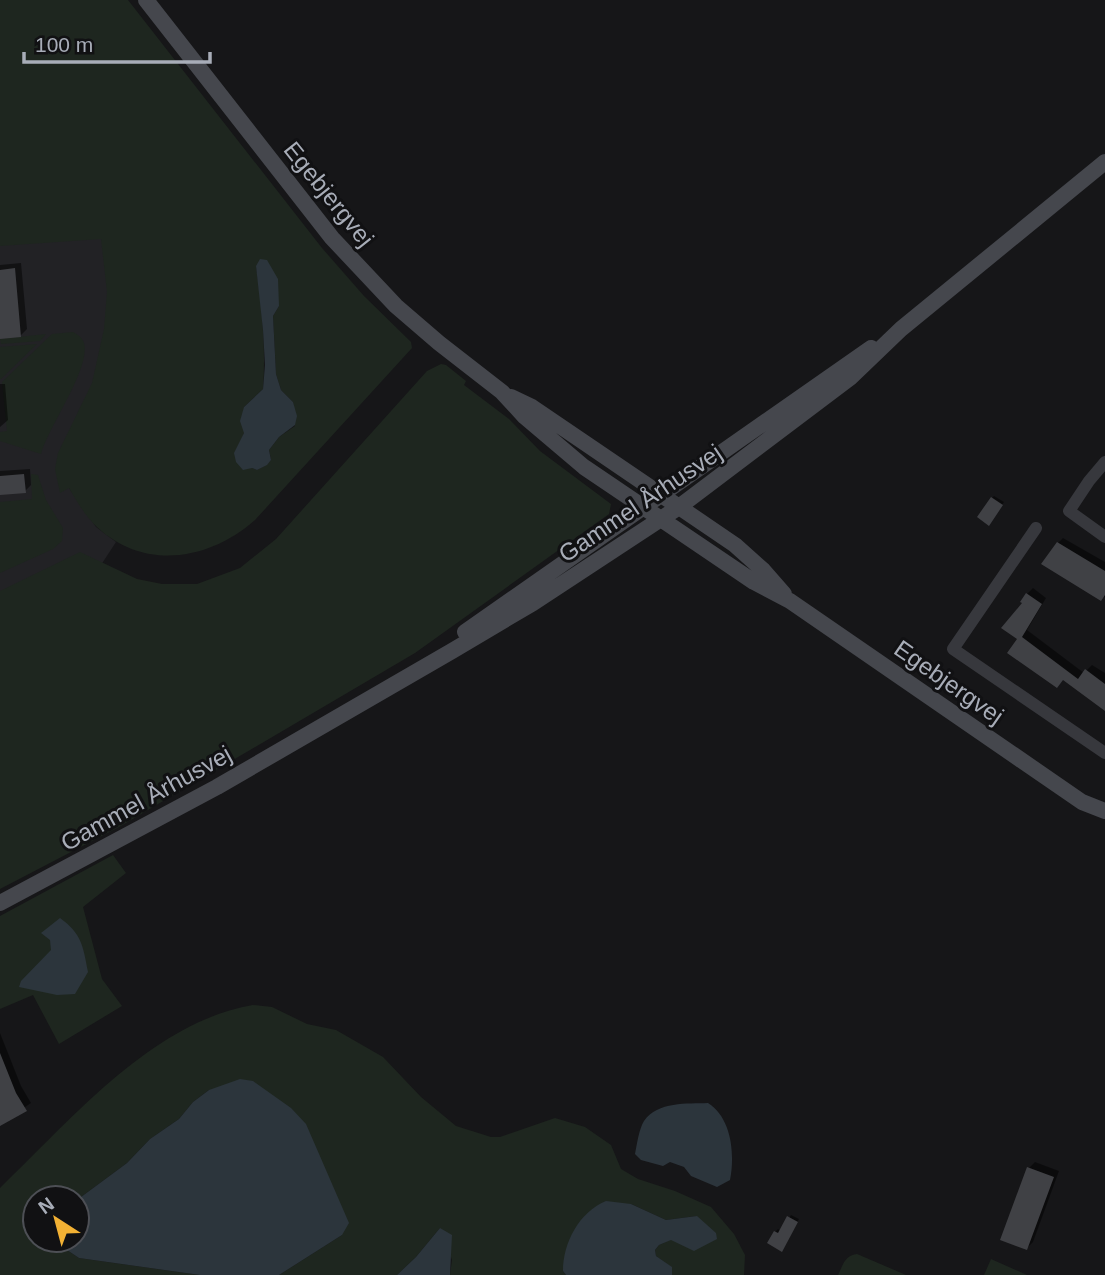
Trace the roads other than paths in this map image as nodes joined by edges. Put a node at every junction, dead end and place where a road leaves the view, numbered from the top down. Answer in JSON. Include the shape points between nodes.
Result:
{"nodes":[{"id":1,"x":146,"y":0,"type":"edge"},
{"id":2,"x":1105,"y":162,"type":"edge"},
{"id":3,"x":901,"y":329,"type":"junction"},
{"id":4,"x":502,"y":392,"type":"junction"},
{"id":5,"x":1105,"y":463,"type":"edge"},
{"id":6,"x":661,"y":495,"type":"junction"},
{"id":7,"x":679,"y":507,"type":"junction"},
{"id":8,"x":643,"y":508,"type":"junction"},
{"id":9,"x":658,"y":519,"type":"junction"},
{"id":10,"x":1036,"y":528,"type":"dead end"},
{"id":11,"x":1105,"y":537,"type":"edge"},
{"id":12,"x":790,"y":601,"type":"junction"},
{"id":13,"x":385,"y":688,"type":"junction"},
{"id":14,"x":1105,"y":753,"type":"edge"},
{"id":15,"x":1082,"y":802,"type":"junction"},
{"id":16,"x":1105,"y":811,"type":"edge"},
{"id":17,"x":1105,"y":823,"type":"edge"},
{"id":18,"x":0,"y":903,"type":"edge"}],
"edges":[{"from":1,"to":4,"type":"main road","name":"Egebjergvej","via":[[332,238],[396,306]]},
{"from":2,"to":3,"type":"main road","name":"Gammel Århusvej"},
{"from":3,"to":6,"type":"main road","name":"Gammel Århusvej"},
{"from":3,"to":7,"type":"main road","name":"Gammel Århusvej","via":[[852,377]]},
{"from":4,"to":6,"type":"main road","name":"Egebjergvej","via":[[532,407]]},
{"from":4,"to":8,"type":"main road","name":"Egebjergvej","via":[[524,417],[584,467]]},
{"from":5,"to":11,"type":"street","via":[[1069,512]]},
{"from":6,"to":7,"type":"main road","name":"Egebjergvej"},
{"from":6,"to":8,"type":"main road","name":"Gammel Århusvej"},
{"from":7,"to":9,"type":"main road","name":"Gammel Århusvej"},
{"from":7,"to":12,"type":"main road","name":"Egebjergvej","via":[[736,545]]},
{"from":8,"to":9,"type":"main road","name":"Egebjergvej"},
{"from":8,"to":13,"type":"main road","name":"Gammel Århusvej"},
{"from":9,"to":12,"type":"main road","name":"Egebjergvej"},
{"from":9,"to":13,"type":"main road","name":"Gammel Århusvej","via":[[533,603]]},
{"from":10,"to":14,"type":"street","via":[[953,649]]},
{"from":12,"to":15,"type":"main road","name":"Egebjergvej"},
{"from":13,"to":18,"type":"main road","name":"Gammel Århusvej","via":[[218,787]]},
{"from":15,"to":16,"type":"main road","name":"Egebjergvej"},
{"from":15,"to":17,"type":"main road","name":"Egebjergvej"}]}
